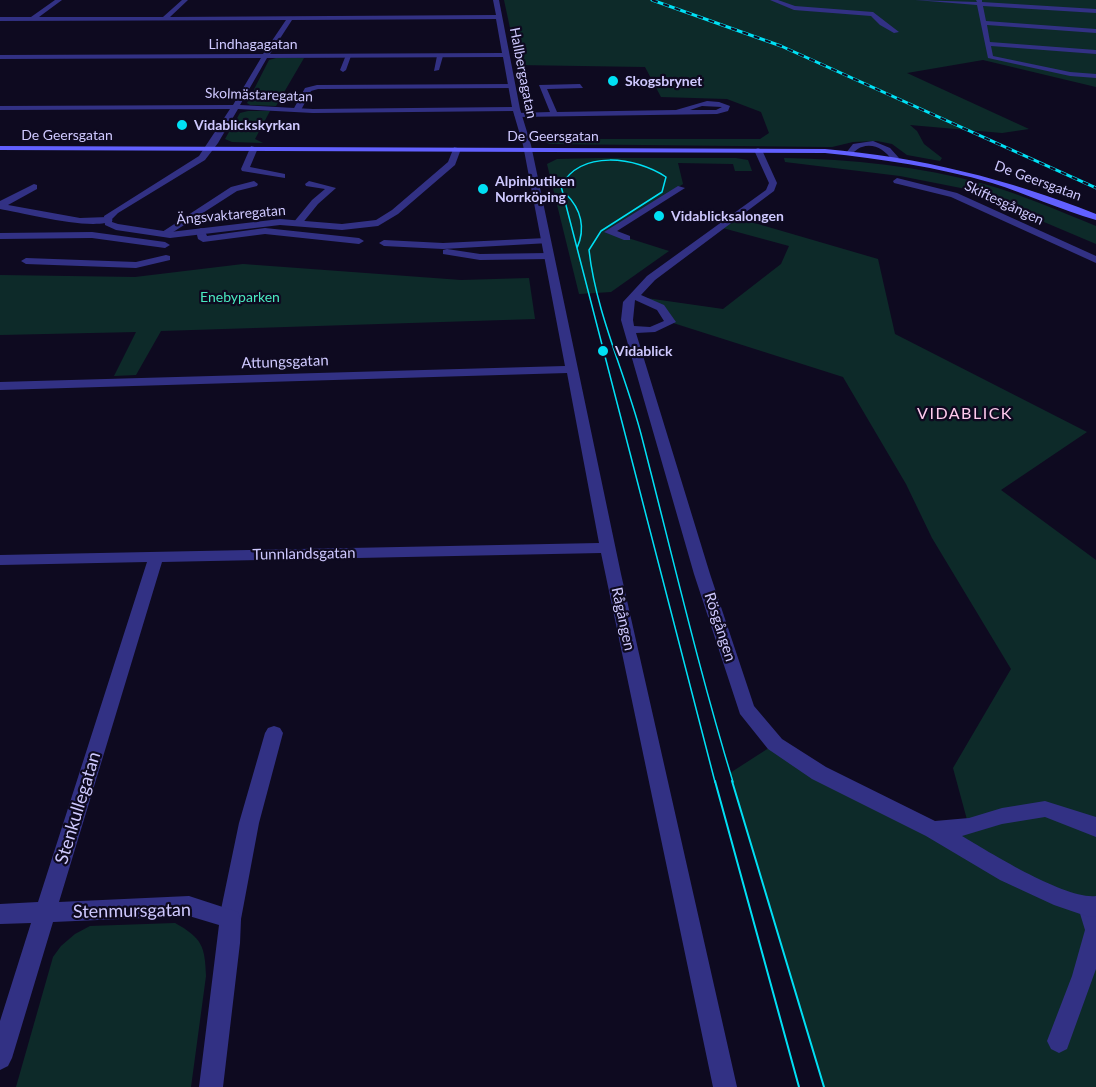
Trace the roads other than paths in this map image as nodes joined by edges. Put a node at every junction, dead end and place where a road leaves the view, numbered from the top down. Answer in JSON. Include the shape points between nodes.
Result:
{"nodes":[{"id":1,"x":59,"y":0,"type":"edge"},
{"id":2,"x":185,"y":0,"type":"edge"},
{"id":3,"x":496,"y":0,"type":"edge"},
{"id":4,"x":773,"y":0,"type":"edge"},
{"id":5,"x":918,"y":0,"type":"edge"},
{"id":6,"x":979,"y":2,"type":"edge"},
{"id":7,"x":1096,"y":11,"type":"edge"},
{"id":8,"x":500,"y":17,"type":"junction"},
{"id":9,"x":165,"y":18,"type":"junction"},
{"id":10,"x":290,"y":18,"type":"junction"},
{"id":11,"x":0,"y":19,"type":"edge"},
{"id":12,"x":32,"y":19,"type":"junction"},
{"id":13,"x":984,"y":23,"type":"junction"},
{"id":14,"x":1096,"y":31,"type":"edge"},
{"id":15,"x":897,"y":32,"type":"dead end"},
{"id":16,"x":987,"y":44,"type":"junction"},
{"id":17,"x":1096,"y":52,"type":"edge"},
{"id":18,"x":506,"y":55,"type":"junction"},
{"id":19,"x":265,"y":56,"type":"junction"},
{"id":20,"x":348,"y":56,"type":"junction"},
{"id":21,"x":440,"y":56,"type":"junction"},
{"id":22,"x":0,"y":57,"type":"edge"},
{"id":23,"x":343,"y":70,"type":"dead end"},
{"id":24,"x":436,"y":70,"type":"dead end"},
{"id":25,"x":1096,"y":76,"type":"edge"},
{"id":26,"x":512,"y":86,"type":"junction"},
{"id":27,"x":580,"y":86,"type":"dead end"},
{"id":28,"x":236,"y":106,"type":"junction"},
{"id":29,"x":0,"y":108,"type":"edge"},
{"id":30,"x":297,"y":110,"type":"junction"},
{"id":31,"x":517,"y":112,"type":"junction"},
{"id":32,"x":679,"y":112,"type":"junction"},
{"id":33,"x":554,"y":113,"type":"junction"},
{"id":34,"x":0,"y":148,"type":"edge"},
{"id":35,"x":210,"y":148,"type":"junction"},
{"id":36,"x":254,"y":148,"type":"junction"},
{"id":37,"x":457,"y":149,"type":"junction"},
{"id":38,"x":527,"y":150,"type":"junction"},
{"id":39,"x":758,"y":150,"type":"junction"},
{"id":40,"x":282,"y":176,"type":"dead end"},
{"id":41,"x":897,"y":181,"type":"dead end"},
{"id":42,"x":254,"y":184,"type":"dead end"},
{"id":43,"x":309,"y":184,"type":"dead end"},
{"id":44,"x":34,"y":187,"type":"dead end"},
{"id":45,"x":681,"y":188,"type":"dead end"},
{"id":46,"x":0,"y":206,"type":"edge"},
{"id":47,"x":1096,"y":217,"type":"edge"},
{"id":48,"x":108,"y":220,"type":"junction"},
{"id":49,"x":298,"y":223,"type":"junction"},
{"id":50,"x":265,"y":227,"type":"junction"},
{"id":51,"x":0,"y":236,"type":"edge"},
{"id":52,"x":166,"y":238,"type":"junction"},
{"id":53,"x":627,"y":238,"type":"dead end"},
{"id":54,"x":359,"y":241,"type":"dead end"},
{"id":55,"x":546,"y":241,"type":"junction"},
{"id":56,"x":384,"y":243,"type":"dead end"},
{"id":57,"x":414,"y":246,"type":"junction"},
{"id":58,"x":549,"y":256,"type":"junction"},
{"id":59,"x":1096,"y":260,"type":"edge"},
{"id":60,"x":26,"y":261,"type":"dead end"},
{"id":61,"x":632,"y":296,"type":"junction"},
{"id":62,"x":629,"y":329,"type":"junction"},
{"id":63,"x":570,"y":369,"type":"junction"},
{"id":64,"x":0,"y":387,"type":"edge"},
{"id":65,"x":608,"y":548,"type":"junction"},
{"id":66,"x":156,"y":557,"type":"junction"},
{"id":67,"x":0,"y":560,"type":"edge"},
{"id":68,"x":274,"y":733,"type":"dead end"},
{"id":69,"x":1096,"y":828,"type":"edge"},
{"id":70,"x":933,"y":830,"type":"junction"},
{"id":71,"x":1092,"y":906,"type":"edge"},
{"id":72,"x":44,"y":913,"type":"junction"},
{"id":73,"x":0,"y":914,"type":"edge"},
{"id":74,"x":230,"y":919,"type":"junction"},
{"id":75,"x":1059,"y":1041,"type":"dead end"},
{"id":76,"x":0,"y":1058,"type":"edge"},
{"id":77,"x":211,"y":1087,"type":"edge"},
{"id":78,"x":725,"y":1087,"type":"edge"}],
"edges":[{"from":1,"to":12,"type":"street"},
{"from":2,"to":9,"type":"street"},
{"from":3,"to":8,"type":"street","name":"Hallbergagatan"},
{"from":4,"to":15,"type":"street","via":[[798,9],[873,14]]},
{"from":5,"to":6,"type":"street"},
{"from":6,"to":7,"type":"street"},
{"from":6,"to":13,"type":"street"},
{"from":8,"to":10,"type":"street"},
{"from":8,"to":18,"type":"street","name":"Hallbergagatan"},
{"from":9,"to":10,"type":"street"},
{"from":9,"to":12,"type":"street"},
{"from":10,"to":19,"type":"street"},
{"from":11,"to":12,"type":"street"},
{"from":13,"to":14,"type":"street"},
{"from":13,"to":16,"type":"street"},
{"from":16,"to":17,"type":"street"},
{"from":16,"to":25,"type":"street","via":[[990,57]]},
{"from":18,"to":21,"type":"street","name":"Lindhagagatan"},
{"from":18,"to":26,"type":"street","name":"Hallbergagatan"},
{"from":19,"to":20,"type":"street","name":"Lindhagagatan"},
{"from":19,"to":22,"type":"street","name":"Lindhagagatan"},
{"from":19,"to":28,"type":"street"},
{"from":20,"to":21,"type":"street","name":"Lindhagagatan"},
{"from":20,"to":23,"type":"street"},
{"from":21,"to":24,"type":"street"},
{"from":26,"to":30,"type":"street","via":[[317,87],[308,90]]},
{"from":26,"to":31,"type":"street","name":"Hallbergagatan"},
{"from":27,"to":33,"type":"street","via":[[542,87]]},
{"from":28,"to":29,"type":"street","name":"Skolmästaregatan"},
{"from":28,"to":30,"type":"street","name":"Skolmästaregatan"},
{"from":28,"to":35,"type":"street"},
{"from":30,"to":31,"type":"street","name":"Skolmästaregatan"},
{"from":31,"to":33,"type":"street","name":"Skolmästaregatan"},
{"from":31,"to":38,"type":"street","name":"Hallbergagatan"},
{"from":32,"to":32,"type":"street","name":"Skolmästaregatan","via":[[717,112],[726,106],[702,102]]},
{"from":32,"to":33,"type":"street","name":"Skolmästaregatan"},
{"from":34,"to":35,"type":"main road","name":"De Geersgatan"},
{"from":35,"to":36,"type":"main road","name":"De Geersgatan"},
{"from":35,"to":48,"type":"street","via":[[198,162],[115,211]]},
{"from":36,"to":37,"type":"main road","name":"De Geersgatan"},
{"from":36,"to":40,"type":"street","via":[[245,169]]},
{"from":37,"to":38,"type":"main road","name":"De Geersgatan"},
{"from":37,"to":49,"type":"street","name":"Ängsvaktaregatan","via":[[452,163],[378,224],[342,227]]},
{"from":38,"to":39,"type":"main road","name":"De Geersgatan"},
{"from":38,"to":55,"type":"street","name":"Rågången"},
{"from":39,"to":47,"type":"main road","name":"De Geersgatan","via":[[895,158],[986,177]]},
{"from":39,"to":61,"type":"street","via":[[773,183],[770,191]]},
{"from":41,"to":59,"type":"street","name":"Skiftesgången","via":[[954,195]]},
{"from":42,"to":52,"type":"street","via":[[234,189]]},
{"from":43,"to":49,"type":"street","via":[[332,188]]},
{"from":44,"to":46,"type":"street"},
{"from":45,"to":53,"type":"street","via":[[609,232]]},
{"from":46,"to":48,"type":"street","via":[[80,221]]},
{"from":48,"to":52,"type":"street","name":"Ängsvaktaregatan","via":[[116,227]]},
{"from":49,"to":50,"type":"street","name":"Ängsvaktaregatan"},
{"from":50,"to":52,"type":"street","name":"Ängsvaktaregatan","via":[[203,239],[201,231]]},
{"from":50,"to":54,"type":"street"},
{"from":51,"to":52,"type":"street"},
{"from":52,"to":60,"type":"street","via":[[170,261],[136,265]]},
{"from":55,"to":57,"type":"street"},
{"from":55,"to":58,"type":"street","name":"Rågången"},
{"from":56,"to":57,"type":"street"},
{"from":57,"to":58,"type":"street","via":[[473,256]]},
{"from":58,"to":63,"type":"street","name":"Rågången"},
{"from":61,"to":62,"type":"street","name":"Rösgången","via":[[627,310]]},
{"from":61,"to":62,"type":"street","via":[[664,309],[670,322],[651,330]]},
{"from":62,"to":70,"type":"street","name":"Rösgången","via":[[746,710],[775,744],[819,773]]},
{"from":63,"to":64,"type":"street","name":"Attungsgatan"},
{"from":63,"to":65,"type":"street","name":"Rågången"},
{"from":65,"to":66,"type":"street","name":"Tunnlandsgatan"},
{"from":65,"to":78,"type":"street","name":"Rågången"},
{"from":66,"to":67,"type":"street","name":"Tunnlandsgatan"},
{"from":66,"to":72,"type":"street","name":"Stenkullegatan"},
{"from":68,"to":74,"type":"street","via":[[249,824]]},
{"from":69,"to":70,"type":"street","via":[[1045,809],[1002,816],[969,827]]},
{"from":70,"to":71,"type":"street","name":"Rösgången","via":[[1007,873],[1054,895]]},
{"from":71,"to":75,"type":"street","via":[[1096,930]]},
{"from":72,"to":73,"type":"street","name":"Stenmursgatan"},
{"from":72,"to":74,"type":"street","name":"Stenmursgatan","via":[[189,906]]},
{"from":72,"to":76,"type":"street","name":"Stenkullegatan"},
{"from":74,"to":77,"type":"street"}]}
